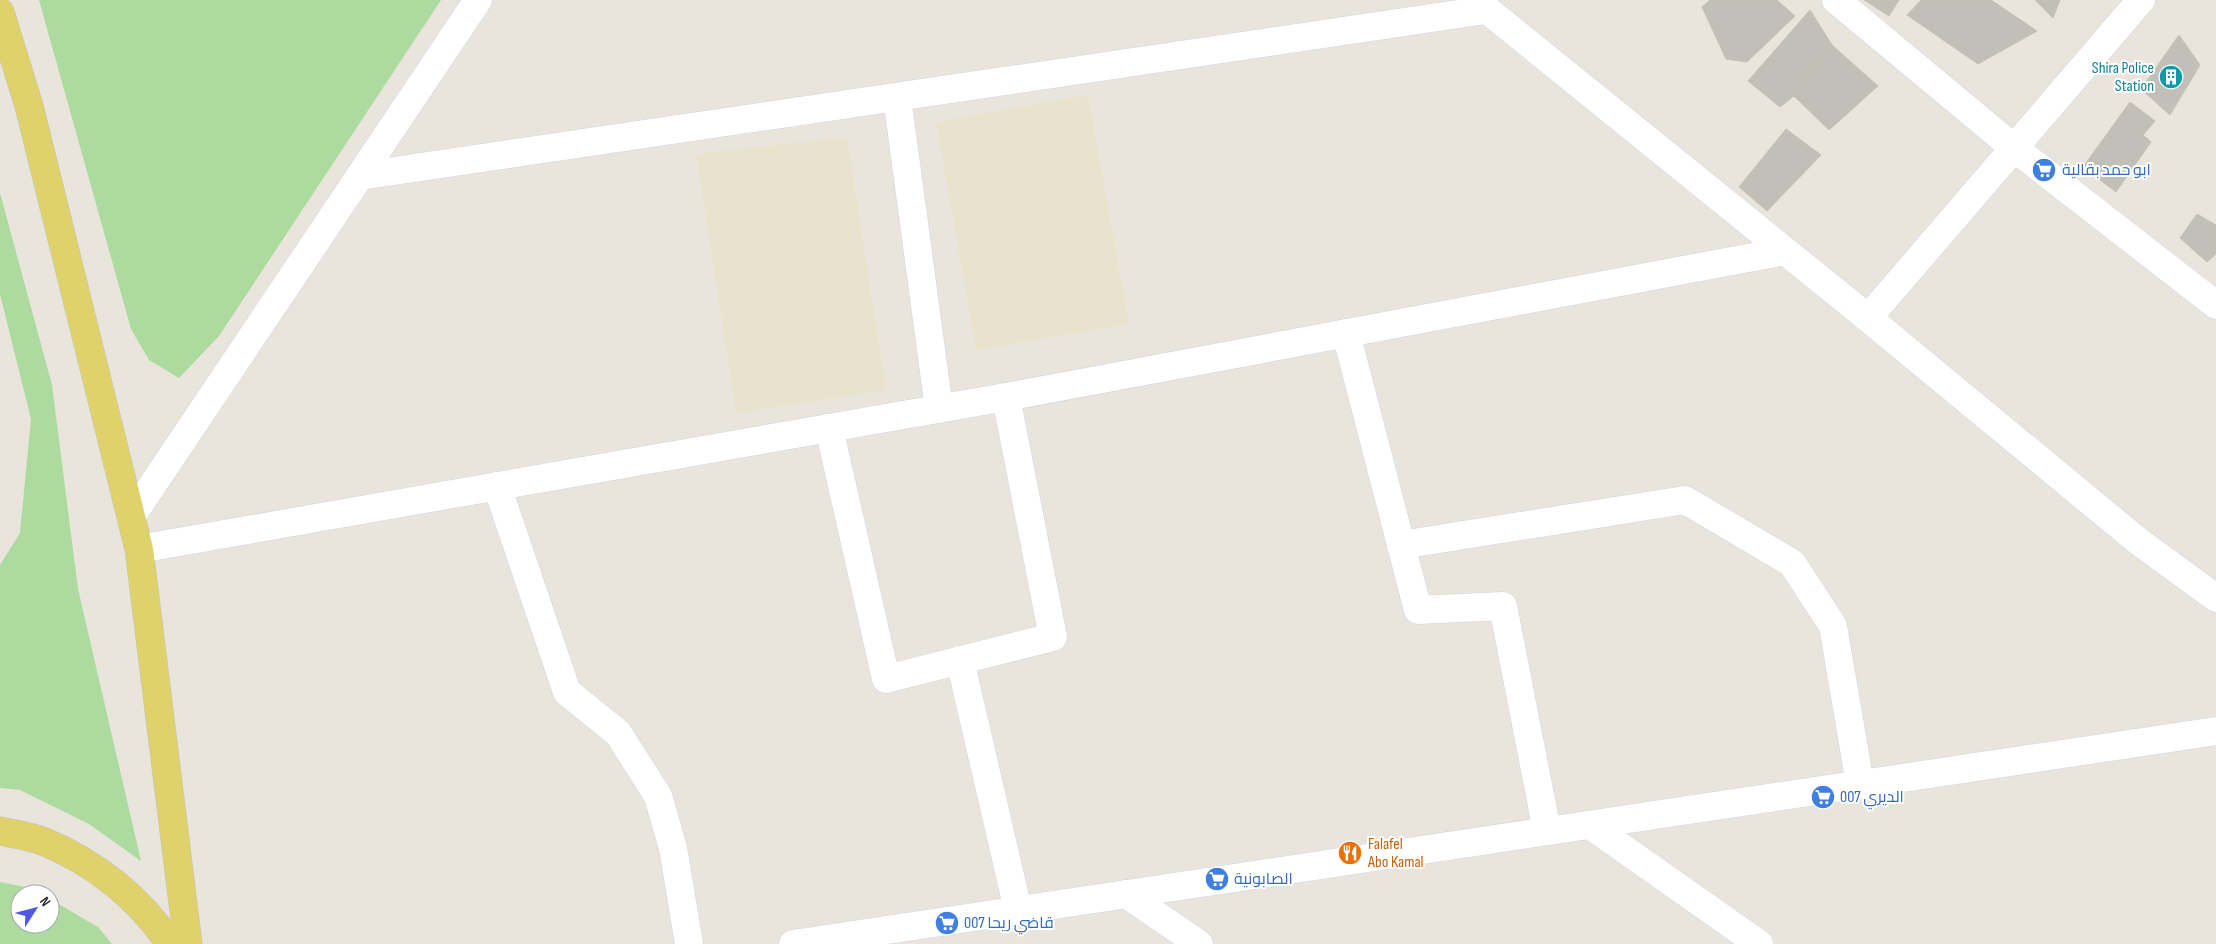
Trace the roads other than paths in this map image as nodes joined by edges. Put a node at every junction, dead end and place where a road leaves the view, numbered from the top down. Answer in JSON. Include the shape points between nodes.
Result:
{"nodes":[{"id":1,"x":478,"y":0,"type":"edge"},
{"id":2,"x":1836,"y":0,"type":"edge"},
{"id":3,"x":2140,"y":0,"type":"edge"},
{"id":4,"x":1480,"y":5,"type":"edge"},
{"id":5,"x":0,"y":12,"type":"edge"},
{"id":6,"x":897,"y":97,"type":"junction"},
{"id":7,"x":2014,"y":148,"type":"junction"},
{"id":8,"x":360,"y":176,"type":"junction"},
{"id":9,"x":1785,"y":251,"type":"junction"},
{"id":10,"x":2216,"y":305,"type":"edge"},
{"id":11,"x":1868,"y":318,"type":"junction"},
{"id":12,"x":1346,"y":333,"type":"junction"},
{"id":13,"x":1006,"y":397,"type":"junction"},
{"id":14,"x":939,"y":409,"type":"junction"},
{"id":15,"x":829,"y":428,"type":"junction"},
{"id":16,"x":497,"y":486,"type":"junction"},
{"id":17,"x":132,"y":517,"type":"junction"},
{"id":18,"x":1402,"y":545,"type":"junction"},
{"id":19,"x":139,"y":549,"type":"junction"},
{"id":20,"x":2216,"y":598,"type":"edge"},
{"id":21,"x":960,"y":660,"type":"junction"},
{"id":22,"x":2216,"y":731,"type":"edge"},
{"id":23,"x":1860,"y":784,"type":"junction"},
{"id":24,"x":1590,"y":824,"type":"junction"},
{"id":25,"x":0,"y":830,"type":"edge"},
{"id":26,"x":1547,"y":831,"type":"junction"},
{"id":27,"x":1126,"y":894,"type":"junction"},
{"id":28,"x":1018,"y":910,"type":"junction"},
{"id":29,"x":170,"y":944,"type":"edge"},
{"id":30,"x":188,"y":944,"type":"edge"},
{"id":31,"x":689,"y":944,"type":"edge"},
{"id":32,"x":793,"y":944,"type":"edge"},
{"id":33,"x":1199,"y":944,"type":"edge"},
{"id":34,"x":1759,"y":944,"type":"edge"}],
"edges":[{"from":1,"to":8,"type":"street"},
{"from":2,"to":7,"type":"street"},
{"from":3,"to":7,"type":"street"},
{"from":4,"to":6,"type":"street"},
{"from":4,"to":9,"type":"street"},
{"from":5,"to":17,"type":"main road","via":[[29,106]]},
{"from":6,"to":8,"type":"street"},
{"from":6,"to":14,"type":"street"},
{"from":7,"to":10,"type":"street"},
{"from":7,"to":11,"type":"street"},
{"from":8,"to":17,"type":"street"},
{"from":9,"to":11,"type":"street"},
{"from":9,"to":12,"type":"street"},
{"from":11,"to":20,"type":"street","via":[[2138,541]]},
{"from":12,"to":13,"type":"street"},
{"from":12,"to":18,"type":"street"},
{"from":13,"to":14,"type":"street"},
{"from":13,"to":21,"type":"street","via":[[1053,637]]},
{"from":14,"to":15,"type":"street"},
{"from":15,"to":16,"type":"street"},
{"from":15,"to":21,"type":"street","via":[[886,678]]},
{"from":16,"to":19,"type":"street"},
{"from":16,"to":31,"type":"street","via":[[567,692],[618,733],[658,796],[672,848]]},
{"from":17,"to":19,"type":"main road"},
{"from":18,"to":23,"type":"street","via":[[1685,500],[1792,563],[1833,626]]},
{"from":18,"to":26,"type":"street","via":[[1418,610],[1503,606]]},
{"from":19,"to":30,"type":"main road"},
{"from":21,"to":28,"type":"street"},
{"from":22,"to":23,"type":"street"},
{"from":23,"to":24,"type":"street"},
{"from":24,"to":26,"type":"street"},
{"from":24,"to":34,"type":"street"},
{"from":25,"to":29,"type":"main road","via":[[44,841],[104,874],[155,920]]},
{"from":26,"to":27,"type":"street"},
{"from":27,"to":28,"type":"street"},
{"from":27,"to":33,"type":"street"},
{"from":28,"to":32,"type":"street"}]}
